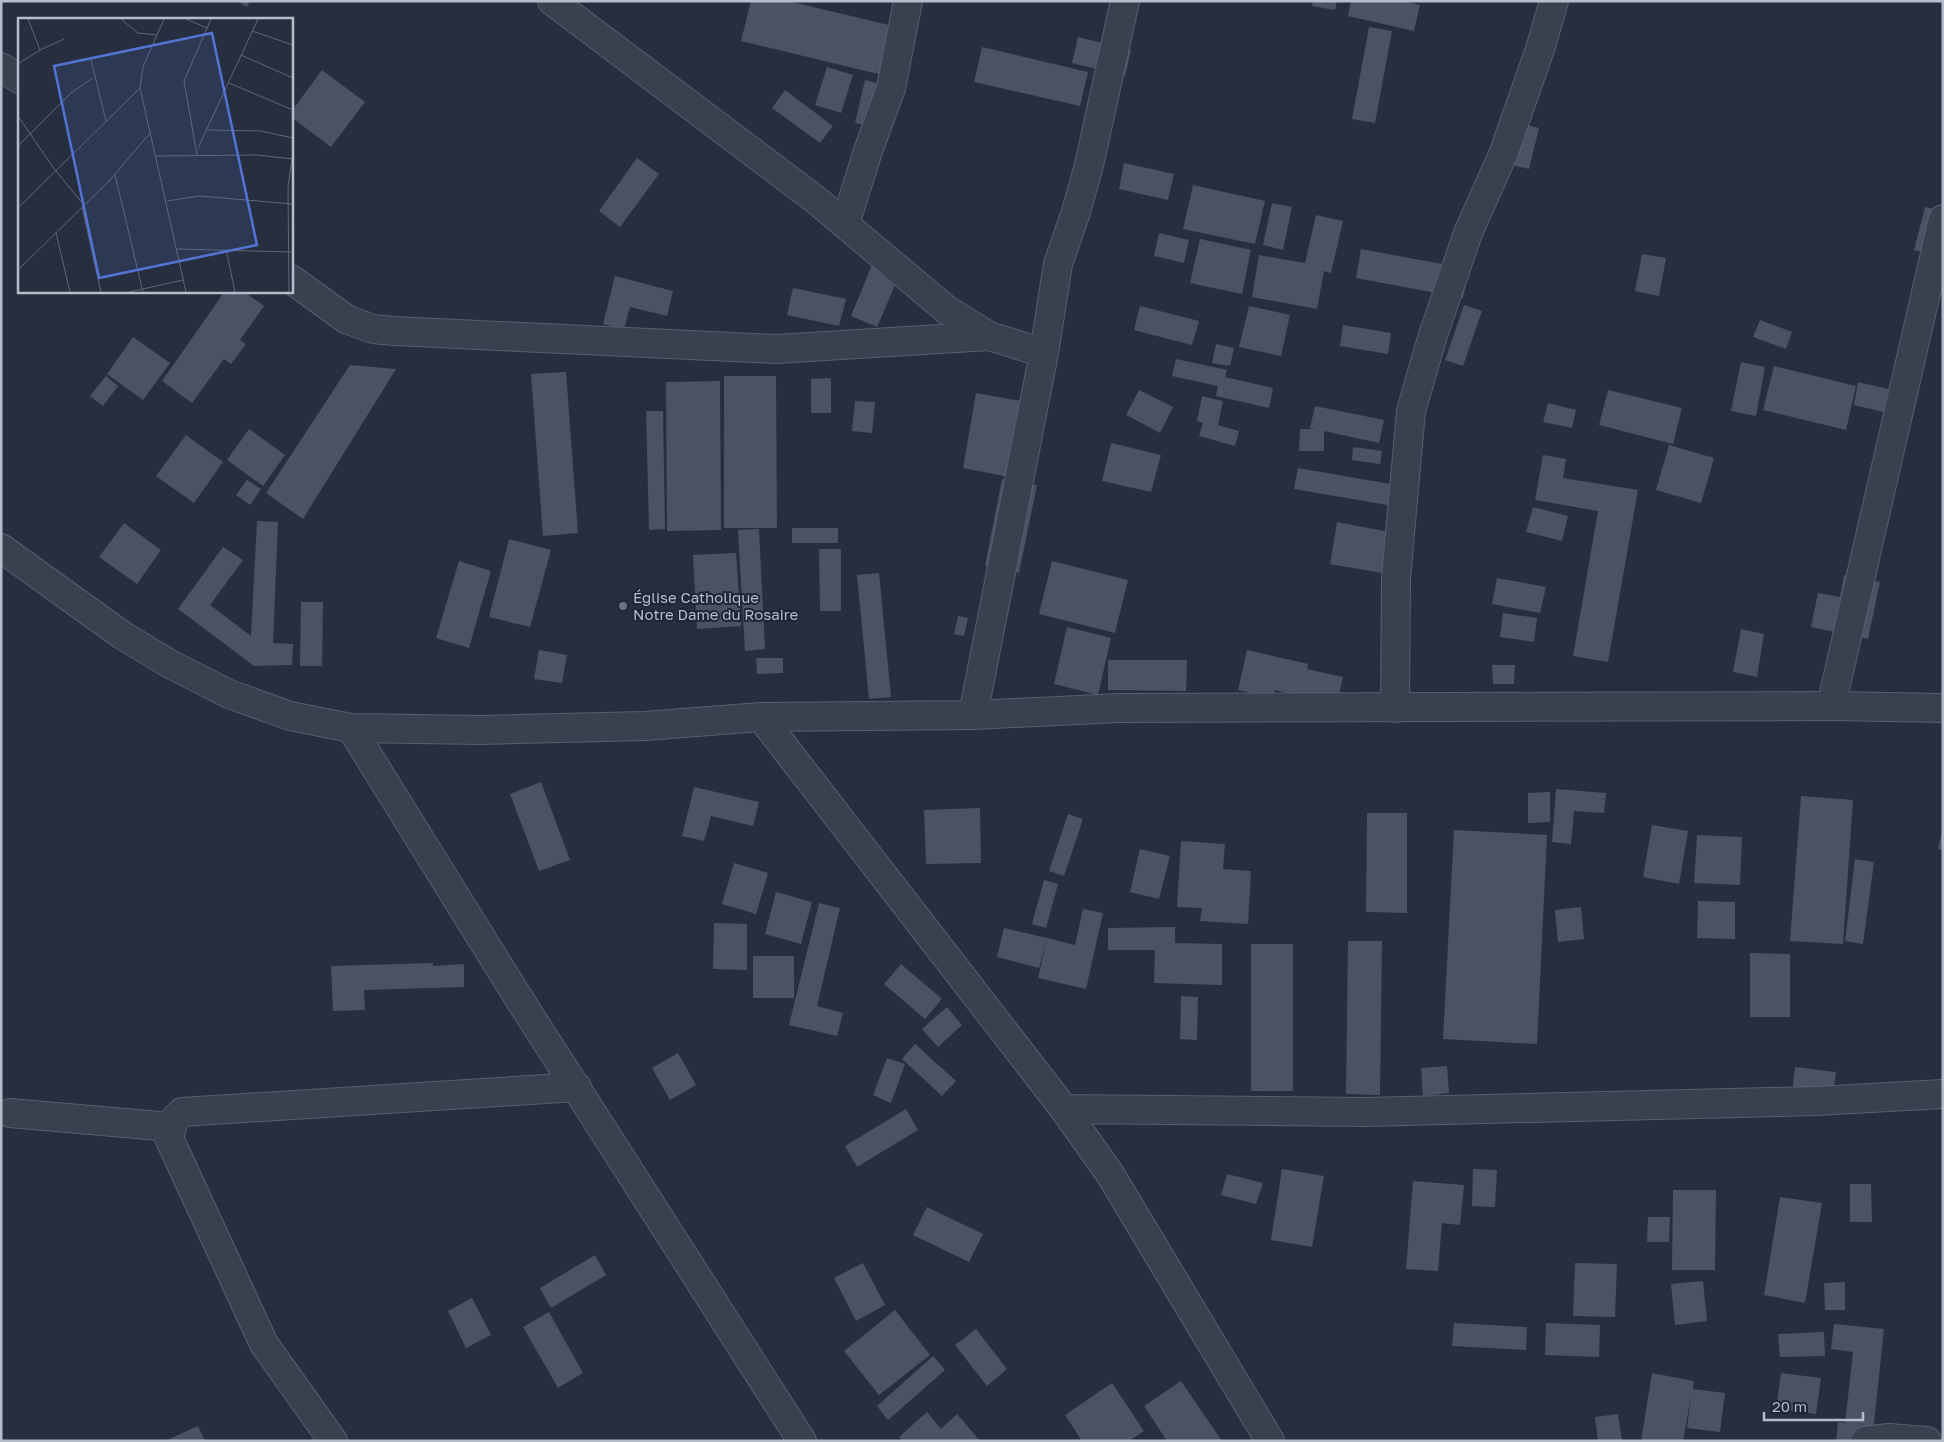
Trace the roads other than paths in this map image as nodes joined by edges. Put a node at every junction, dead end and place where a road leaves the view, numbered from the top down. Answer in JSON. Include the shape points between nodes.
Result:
{"nodes":[{"id":1,"x":552,"y":1,"type":"edge"},
{"id":2,"x":908,"y":1,"type":"edge"},
{"id":3,"x":1124,"y":1,"type":"edge"},
{"id":4,"x":1554,"y":1,"type":"edge"},
{"id":5,"x":1,"y":67,"type":"edge"},
{"id":6,"x":18,"y":78,"type":"edge"},
{"id":7,"x":1943,"y":218,"type":"edge"},
{"id":8,"x":845,"y":224,"type":"junction"},
{"id":9,"x":1936,"y":273,"type":"edge"},
{"id":10,"x":292,"y":280,"type":"edge"},
{"id":11,"x":989,"y":336,"type":"junction"},
{"id":12,"x":1044,"y":353,"type":"junction"},
{"id":13,"x":1,"y":548,"type":"edge"},
{"id":14,"x":1831,"y":706,"type":"junction"},
{"id":15,"x":1395,"y":708,"type":"junction"},
{"id":16,"x":1943,"y":708,"type":"edge"},
{"id":17,"x":973,"y":715,"type":"junction"},
{"id":18,"x":761,"y":717,"type":"junction"},
{"id":19,"x":351,"y":728,"type":"junction"},
{"id":20,"x":576,"y":1087,"type":"junction"},
{"id":21,"x":1943,"y":1094,"type":"edge"},
{"id":22,"x":1064,"y":1109,"type":"junction"},
{"id":23,"x":10,"y":1113,"type":"dead end"},
{"id":24,"x":171,"y":1127,"type":"junction"},
{"id":25,"x":333,"y":1441,"type":"edge"},
{"id":26,"x":802,"y":1441,"type":"edge"},
{"id":27,"x":1270,"y":1441,"type":"edge"},
{"id":28,"x":1865,"y":1441,"type":"edge"},
{"id":29,"x":1927,"y":1441,"type":"edge"}],
"edges":[{"from":1,"to":8,"type":"street"},
{"from":2,"to":8,"type":"street","via":[[891,88]]},
{"from":3,"to":12,"type":"street","via":[[1089,165],[1058,264]]},
{"from":4,"to":15,"type":"street","via":[[1504,152],[1468,233],[1411,411],[1396,578]]},
{"from":5,"to":6,"type":"street"},
{"from":7,"to":9,"type":"street"},
{"from":8,"to":11,"type":"street","via":[[947,310]]},
{"from":9,"to":14,"type":"street"},
{"from":10,"to":11,"type":"street","via":[[346,319],[394,331],[776,349]]},
{"from":11,"to":12,"type":"street"},
{"from":12,"to":17,"type":"street"},
{"from":13,"to":19,"type":"street","via":[[122,635],[170,664],[230,694],[290,716]]},
{"from":14,"to":15,"type":"street"},
{"from":14,"to":16,"type":"street"},
{"from":15,"to":17,"type":"street","via":[[1119,708]]},
{"from":17,"to":18,"type":"street"},
{"from":18,"to":19,"type":"street","via":[[645,726],[500,730]]},
{"from":18,"to":22,"type":"street"},
{"from":19,"to":20,"type":"street"},
{"from":20,"to":24,"type":"street","via":[[182,1112]]},
{"from":20,"to":26,"type":"street"},
{"from":21,"to":22,"type":"street","via":[[1816,1101],[1374,1112]]},
{"from":22,"to":27,"type":"street","via":[[1110,1174]]},
{"from":23,"to":24,"type":"street"},
{"from":24,"to":25,"type":"street","via":[[169,1138],[264,1344]]},
{"from":28,"to":29,"type":"street","via":[[1889,1438]]}]}
